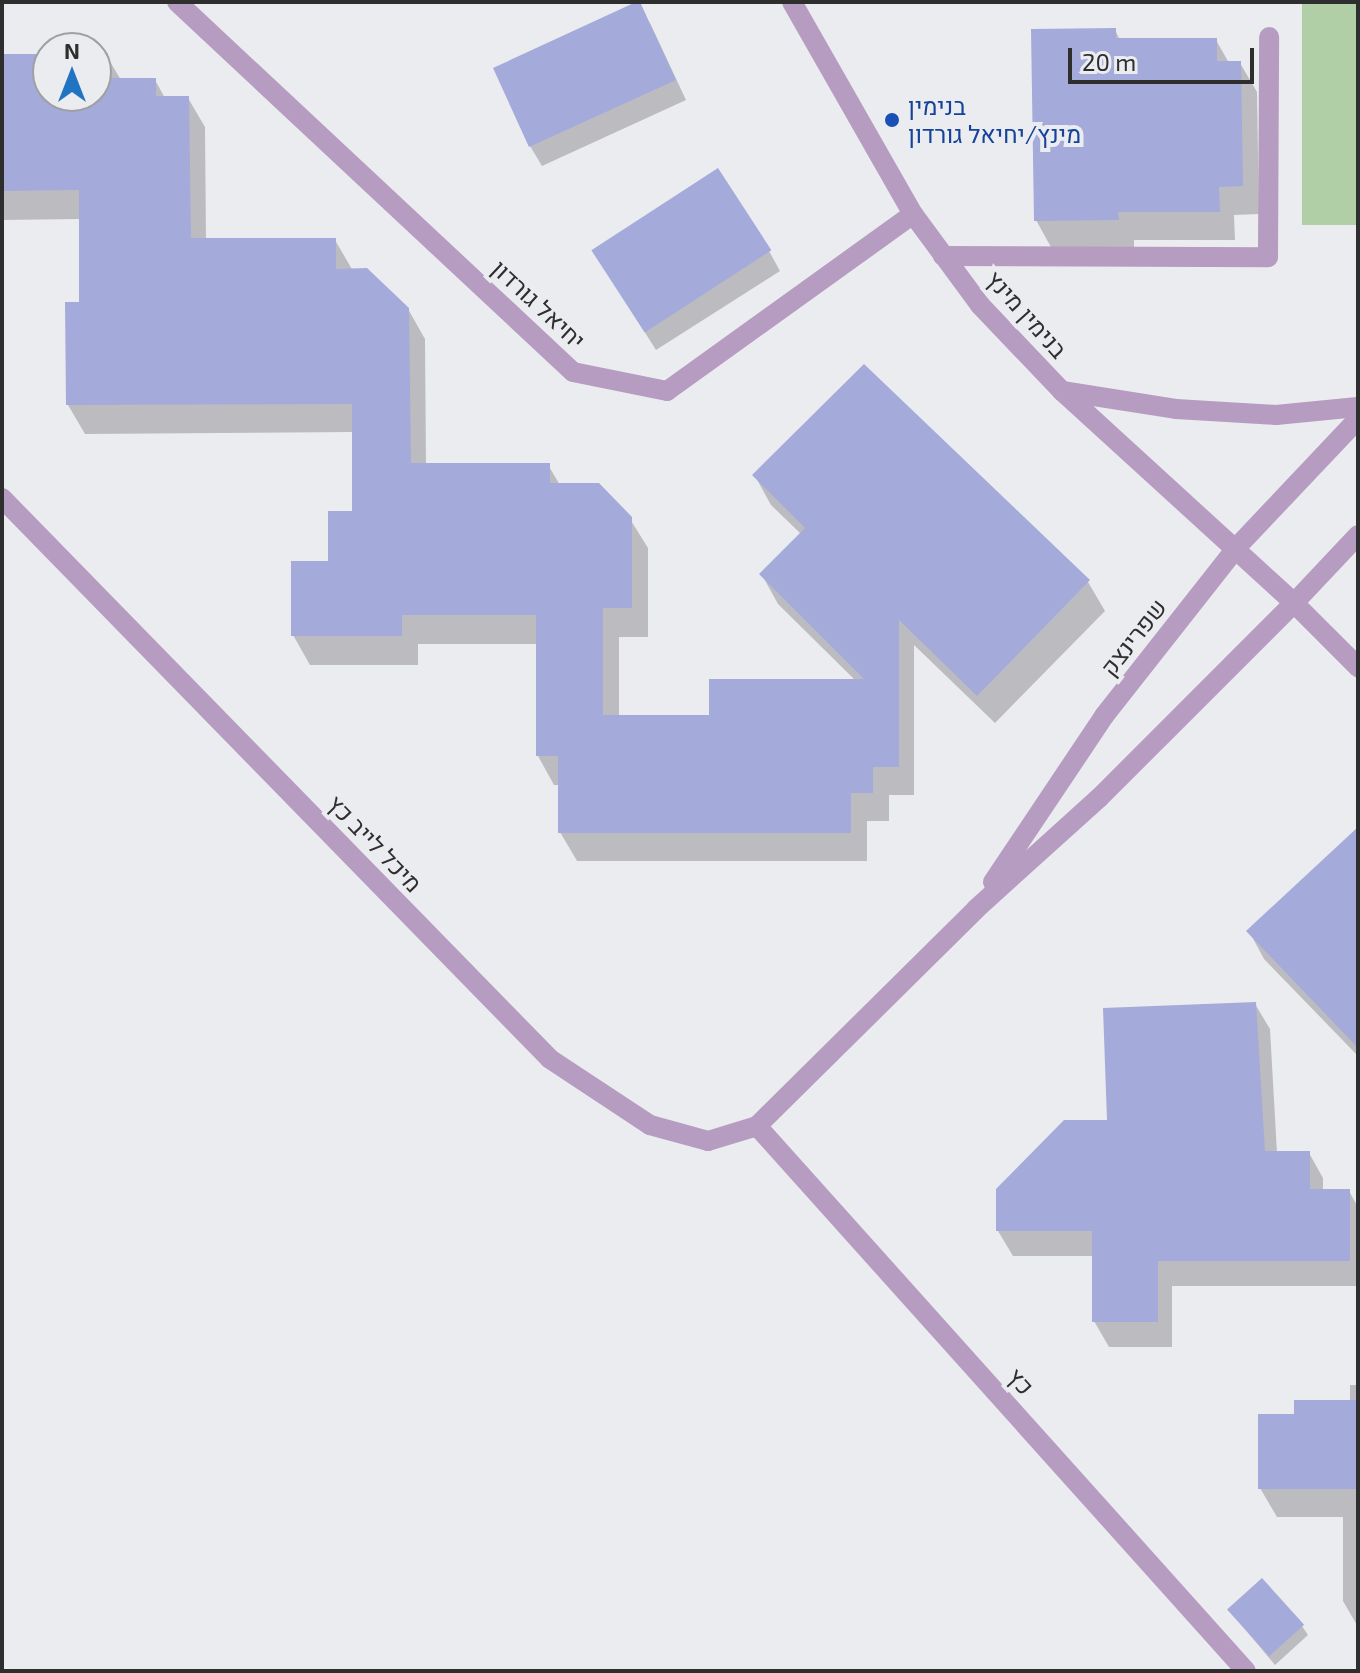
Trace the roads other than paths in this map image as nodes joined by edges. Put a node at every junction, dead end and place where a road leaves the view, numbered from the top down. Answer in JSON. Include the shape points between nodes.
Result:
{"nodes":[{"id":1,"x":177,"y":2,"type":"edge"},
{"id":2,"x":792,"y":2,"type":"edge"},
{"id":3,"x":1269,"y":37,"type":"dead end"},
{"id":4,"x":913,"y":214,"type":"junction"},
{"id":5,"x":943,"y":256,"type":"junction"},
{"id":6,"x":1062,"y":391,"type":"junction"},
{"id":7,"x":1358,"y":407,"type":"edge"},
{"id":8,"x":1358,"y":419,"type":"edge"},
{"id":9,"x":2,"y":498,"type":"edge"},
{"id":10,"x":1358,"y":535,"type":"edge"},
{"id":11,"x":1236,"y":548,"type":"junction"},
{"id":12,"x":1294,"y":603,"type":"junction"},
{"id":13,"x":1358,"y":667,"type":"edge"},
{"id":14,"x":976,"y":909,"type":"junction"},
{"id":15,"x":757,"y":1126,"type":"junction"},
{"id":16,"x":1246,"y":1671,"type":"edge"}],
"edges":[{"from":1,"to":4,"type":"street","name":"יחיאל גורדון","via":[[573,372],[667,391]]},
{"from":2,"to":4,"type":"street","name":"בנימין מינץ"},
{"from":3,"to":5,"type":"street","via":[[1268,257]]},
{"from":4,"to":5,"type":"street","name":"בנימין מינץ"},
{"from":5,"to":6,"type":"street","name":"בנימין מינץ","via":[[980,305]]},
{"from":6,"to":7,"type":"street","via":[[1190,410],[1276,415]]},
{"from":6,"to":11,"type":"street","name":"בנימין מינץ"},
{"from":8,"to":11,"type":"street","name":"שפרינצק"},
{"from":9,"to":15,"type":"street","name":"מיכל לייב כץ","via":[[550,1059],[650,1125],[708,1141]]},
{"from":10,"to":12,"type":"street","name":"שפרינצק"},
{"from":11,"to":12,"type":"street","name":"בנימין מינץ"},
{"from":11,"to":14,"type":"street","name":"שפרינצק","via":[[1104,716]]},
{"from":12,"to":13,"type":"street","name":"בנימין מינץ"},
{"from":12,"to":14,"type":"street","name":"שפרינצק","via":[[1099,798]]},
{"from":14,"to":15,"type":"street","name":"שפרינצק"},
{"from":15,"to":16,"type":"street","name":"כץ"}]}
